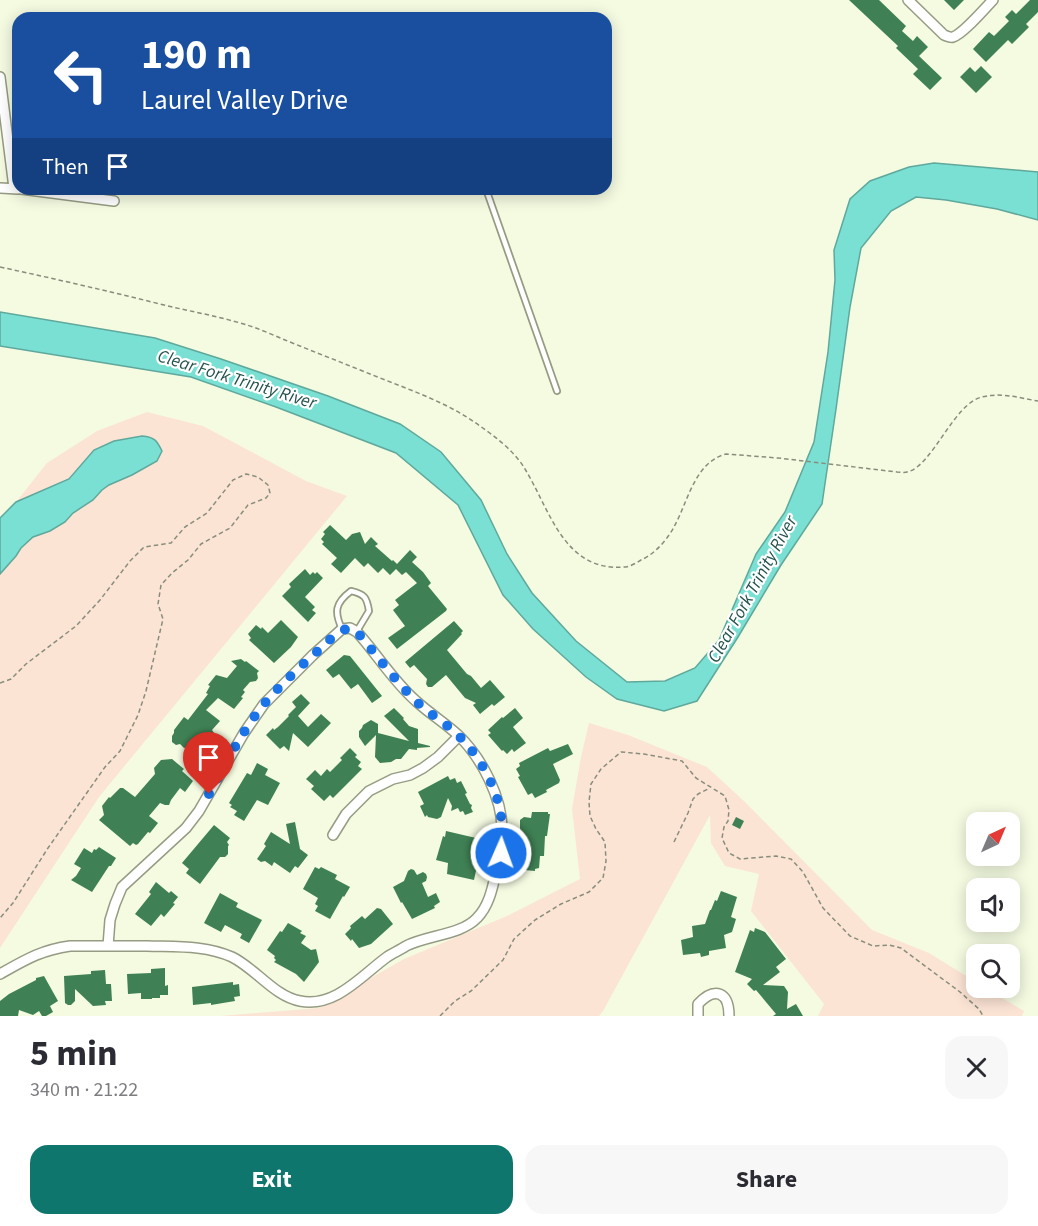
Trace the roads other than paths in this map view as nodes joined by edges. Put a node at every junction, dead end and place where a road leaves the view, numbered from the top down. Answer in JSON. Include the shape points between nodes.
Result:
{"nodes":[{"id":1,"x":908,"y":0,"type":"edge"},
{"id":2,"x":993,"y":0,"type":"edge"},
{"id":3,"x":0,"y":77,"type":"edge"},
{"id":4,"x":12,"y":151,"type":"edge"},
{"id":5,"x":70,"y":195,"type":"edge"},
{"id":6,"x":488,"y":195,"type":"edge"},
{"id":7,"x":114,"y":201,"type":"dead end"},
{"id":8,"x":557,"y":391,"type":"dead end"},
{"id":9,"x":342,"y":629,"type":"junction"},
{"id":10,"x":357,"y":632,"type":"junction"},
{"id":11,"x":459,"y":736,"type":"junction"},
{"id":12,"x":333,"y":835,"type":"dead end"},
{"id":13,"x":108,"y":946,"type":"junction"},
{"id":14,"x":0,"y":974,"type":"edge"},
{"id":15,"x":698,"y":1016,"type":"edge"},
{"id":16,"x":729,"y":1016,"type":"edge"}],
"edges":[{"from":1,"to":2,"type":"street","via":[[950,37],[965,29]]},
{"from":3,"to":4,"type":"street"},
{"from":5,"to":7,"type":"street"},
{"from":6,"to":8,"type":"lane"},
{"from":9,"to":10,"type":"street"},
{"from":9,"to":10,"type":"lane","via":[[336,611],[351,591],[368,600],[369,611]]},
{"from":9,"to":13,"type":"street","via":[[264,704],[186,828],[122,887],[110,920]]},
{"from":10,"to":11,"type":"street","via":[[415,700]]},
{"from":11,"to":12,"type":"street","via":[[423,768],[369,791],[346,814]]},
{"from":11,"to":13,"type":"street","via":[[486,772],[494,790],[502,831],[501,853],[490,896],[478,918],[460,930],[410,944],[328,999],[300,1002],[284,995],[234,958],[216,951],[195,947]]},
{"from":13,"to":14,"type":"street","via":[[51,949]]},
{"from":15,"to":16,"type":"street","via":[[698,1004],[713,993],[726,1000]]}]}
